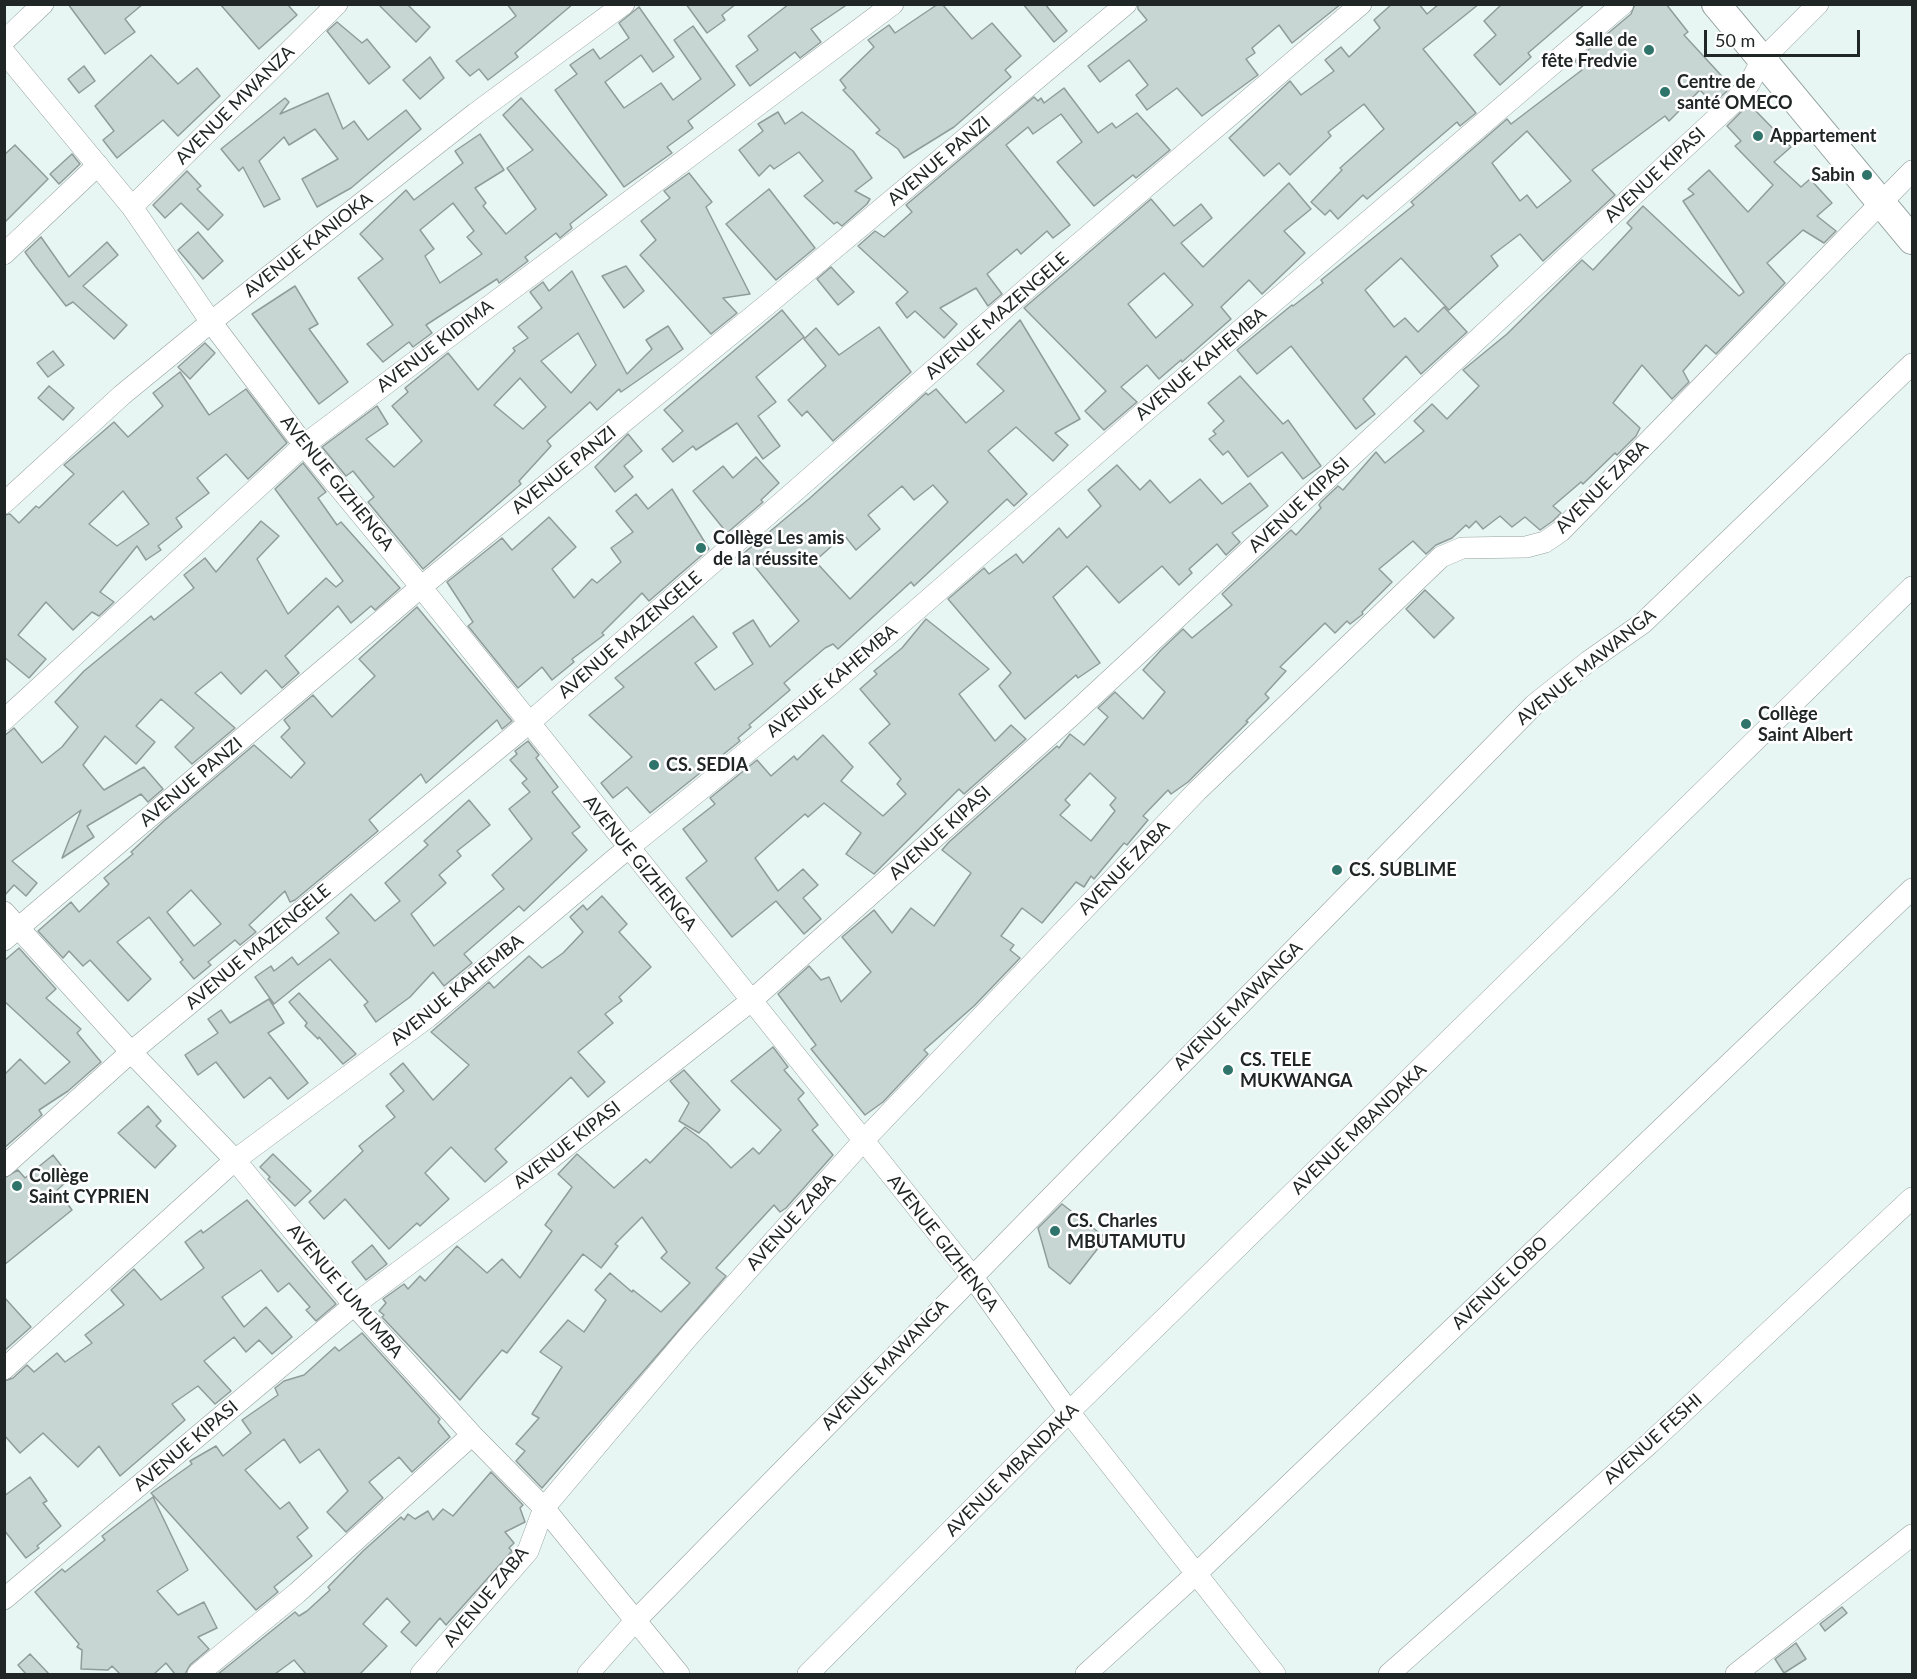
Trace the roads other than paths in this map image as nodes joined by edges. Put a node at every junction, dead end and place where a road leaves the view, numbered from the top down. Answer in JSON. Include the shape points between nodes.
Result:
{"nodes":[{"id":1,"x":44,"y":4,"type":"edge"},
{"id":2,"x":337,"y":4,"type":"edge"},
{"id":3,"x":624,"y":4,"type":"edge"},
{"id":4,"x":893,"y":4,"type":"edge"},
{"id":5,"x":1126,"y":4,"type":"edge"},
{"id":6,"x":1361,"y":4,"type":"edge"},
{"id":7,"x":1623,"y":4,"type":"edge"},
{"id":8,"x":1716,"y":4,"type":"edge"},
{"id":9,"x":1818,"y":4,"type":"edge"},
{"id":10,"x":4,"y":41,"type":"edge"},
{"id":11,"x":4,"y":52,"type":"edge"},
{"id":12,"x":1762,"y":60,"type":"junction"},
{"id":13,"x":98,"y":165,"type":"junction"},
{"id":14,"x":1912,"y":171,"type":"edge"},
{"id":15,"x":1882,"y":202,"type":"junction"},
{"id":16,"x":132,"y":207,"type":"junction"},
{"id":17,"x":1912,"y":240,"type":"edge"},
{"id":18,"x":4,"y":254,"type":"edge"},
{"id":19,"x":211,"y":322,"type":"junction"},
{"id":20,"x":1912,"y":364,"type":"edge"},
{"id":21,"x":304,"y":445,"type":"junction"},
{"id":22,"x":4,"y":503,"type":"edge"},
{"id":23,"x":421,"y":587,"type":"junction"},
{"id":24,"x":1912,"y":588,"type":"edge"},
{"id":25,"x":4,"y":720,"type":"edge"},
{"id":26,"x":530,"y":723,"type":"junction"},
{"id":27,"x":628,"y":848,"type":"junction"},
{"id":28,"x":1912,"y":889,"type":"edge"},
{"id":29,"x":9,"y":926,"type":"edge"},
{"id":30,"x":751,"y":1001,"type":"junction"},
{"id":31,"x":131,"y":1052,"type":"junction"},
{"id":32,"x":863,"y":1141,"type":"junction"},
{"id":33,"x":235,"y":1160,"type":"junction"},
{"id":34,"x":4,"y":1166,"type":"edge"},
{"id":35,"x":1912,"y":1198,"type":"edge"},
{"id":36,"x":972,"y":1276,"type":"junction"},
{"id":37,"x":354,"y":1305,"type":"junction"},
{"id":38,"x":4,"y":1369,"type":"edge"},
{"id":39,"x":1069,"y":1412,"type":"junction"},
{"id":40,"x":472,"y":1435,"type":"junction"},
{"id":41,"x":544,"y":1508,"type":"junction"},
{"id":42,"x":1912,"y":1534,"type":"edge"},
{"id":43,"x":1196,"y":1574,"type":"junction"},
{"id":44,"x":4,"y":1599,"type":"edge"},
{"id":45,"x":635,"y":1621,"type":"junction"},
{"id":46,"x":198,"y":1674,"type":"edge"},
{"id":47,"x":422,"y":1674,"type":"edge"},
{"id":48,"x":588,"y":1674,"type":"edge"},
{"id":49,"x":678,"y":1674,"type":"edge"},
{"id":50,"x":808,"y":1674,"type":"edge"},
{"id":51,"x":1086,"y":1674,"type":"edge"},
{"id":52,"x":1275,"y":1674,"type":"edge"},
{"id":53,"x":1389,"y":1674,"type":"edge"},
{"id":54,"x":1736,"y":1674,"type":"edge"}],
"edges":[{"from":1,"to":10,"type":"street"},
{"from":2,"to":16,"type":"street","name":"AVENUE MWANZA"},
{"from":3,"to":19,"type":"street","name":"AVENUE KANIOKA","via":[[476,113]]},
{"from":4,"to":21,"type":"street","name":"AVENUE KIDIMA"},
{"from":5,"to":23,"type":"street","name":"AVENUE PANZI","via":[[768,304]]},
{"from":6,"to":26,"type":"street","name":"AVENUE MAZENGELE","via":[[1054,265]]},
{"from":7,"to":27,"type":"street","name":"AVENUE KAHEMBA","via":[[830,686]]},
{"from":8,"to":12,"type":"main road"},
{"from":9,"to":12,"type":"street","name":"AVENUE KIPASI"},
{"from":11,"to":13,"type":"street","name":"AVENUE GIZHENGA"},
{"from":12,"to":15,"type":"main road"},
{"from":12,"to":30,"type":"street","name":"AVENUE KIPASI","via":[[1749,84],[1700,133],[1071,716]]},
{"from":13,"to":16,"type":"street","name":"AVENUE GIZHENGA"},
{"from":13,"to":18,"type":"street"},
{"from":14,"to":15,"type":"street","name":"AVENUE ZABA"},
{"from":15,"to":17,"type":"main road"},
{"from":15,"to":32,"type":"street","name":"AVENUE ZABA","via":[[1561,531],[1545,542],[1526,547],[1462,548],[1441,557],[1197,791]]},
{"from":16,"to":19,"type":"street","name":"AVENUE GIZHENGA"},
{"from":19,"to":21,"type":"street","name":"AVENUE GIZHENGA"},
{"from":19,"to":22,"type":"street","name":"AVENUE KANIOKA","via":[[122,395]]},
{"from":20,"to":36,"type":"street","name":"AVENUE MAWANGA","via":[[1643,623],[1534,705]]},
{"from":21,"to":23,"type":"street","name":"AVENUE GIZHENGA"},
{"from":21,"to":25,"type":"street","name":"AVENUE KIDIMA"},
{"from":23,"to":26,"type":"street","name":"AVENUE GIZHENGA"},
{"from":23,"to":29,"type":"street","name":"AVENUE PANZI"},
{"from":24,"to":39,"type":"street","name":"AVENUE MBANDAKA"},
{"from":26,"to":27,"type":"street","name":"AVENUE GIZHENGA"},
{"from":26,"to":31,"type":"street","name":"AVENUE MAZENGELE"},
{"from":27,"to":30,"type":"street","name":"AVENUE GIZHENGA"},
{"from":27,"to":33,"type":"street","name":"AVENUE KAHEMBA","via":[[428,1017]]},
{"from":28,"to":43,"type":"street","name":"AVENUE LOBO"},
{"from":29,"to":31,"type":"street","name":"AVENUE LUMUMBA"},
{"from":30,"to":32,"type":"street","name":"AVENUE GIZHENGA"},
{"from":30,"to":37,"type":"street","name":"AVENUE KIPASI","via":[[550,1159]]},
{"from":31,"to":33,"type":"street","name":"AVENUE LUMUMBA"},
{"from":31,"to":34,"type":"street","name":"AVENUE MAZENGELE"},
{"from":32,"to":36,"type":"street","name":"AVENUE GIZHENGA"},
{"from":32,"to":41,"type":"street","name":"AVENUE ZABA","via":[[689,1336]]},
{"from":33,"to":37,"type":"street","name":"AVENUE LUMUMBA"},
{"from":33,"to":38,"type":"street","name":"AVENUE KAHEMBA"},
{"from":35,"to":53,"type":"street","name":"AVENUE FESHI","via":[[1649,1444]]},
{"from":36,"to":39,"type":"street","name":"AVENUE GIZHENGA"},
{"from":36,"to":45,"type":"street","name":"AVENUE MAWANGA"},
{"from":37,"to":40,"type":"street","name":"AVENUE LUMUMBA"},
{"from":37,"to":44,"type":"street","name":"AVENUE KIPASI"},
{"from":39,"to":43,"type":"street","name":"AVENUE GIZHENGA"},
{"from":39,"to":50,"type":"street","name":"AVENUE MBANDAKA"},
{"from":40,"to":41,"type":"street","name":"AVENUE LUMUMBA"},
{"from":40,"to":46,"type":"street","via":[[297,1593]]},
{"from":41,"to":45,"type":"street","name":"AVENUE LUMUMBA"},
{"from":41,"to":47,"type":"street","name":"AVENUE ZABA","via":[[528,1551]]},
{"from":42,"to":54,"type":"street"},
{"from":43,"to":51,"type":"street","name":"AVENUE LOBO"},
{"from":43,"to":52,"type":"street","name":"AVENUE GIZHENGA"},
{"from":45,"to":48,"type":"street","name":"AVENUE MAWANGA"},
{"from":45,"to":49,"type":"street","name":"AVENUE LUMUMBA"}]}
